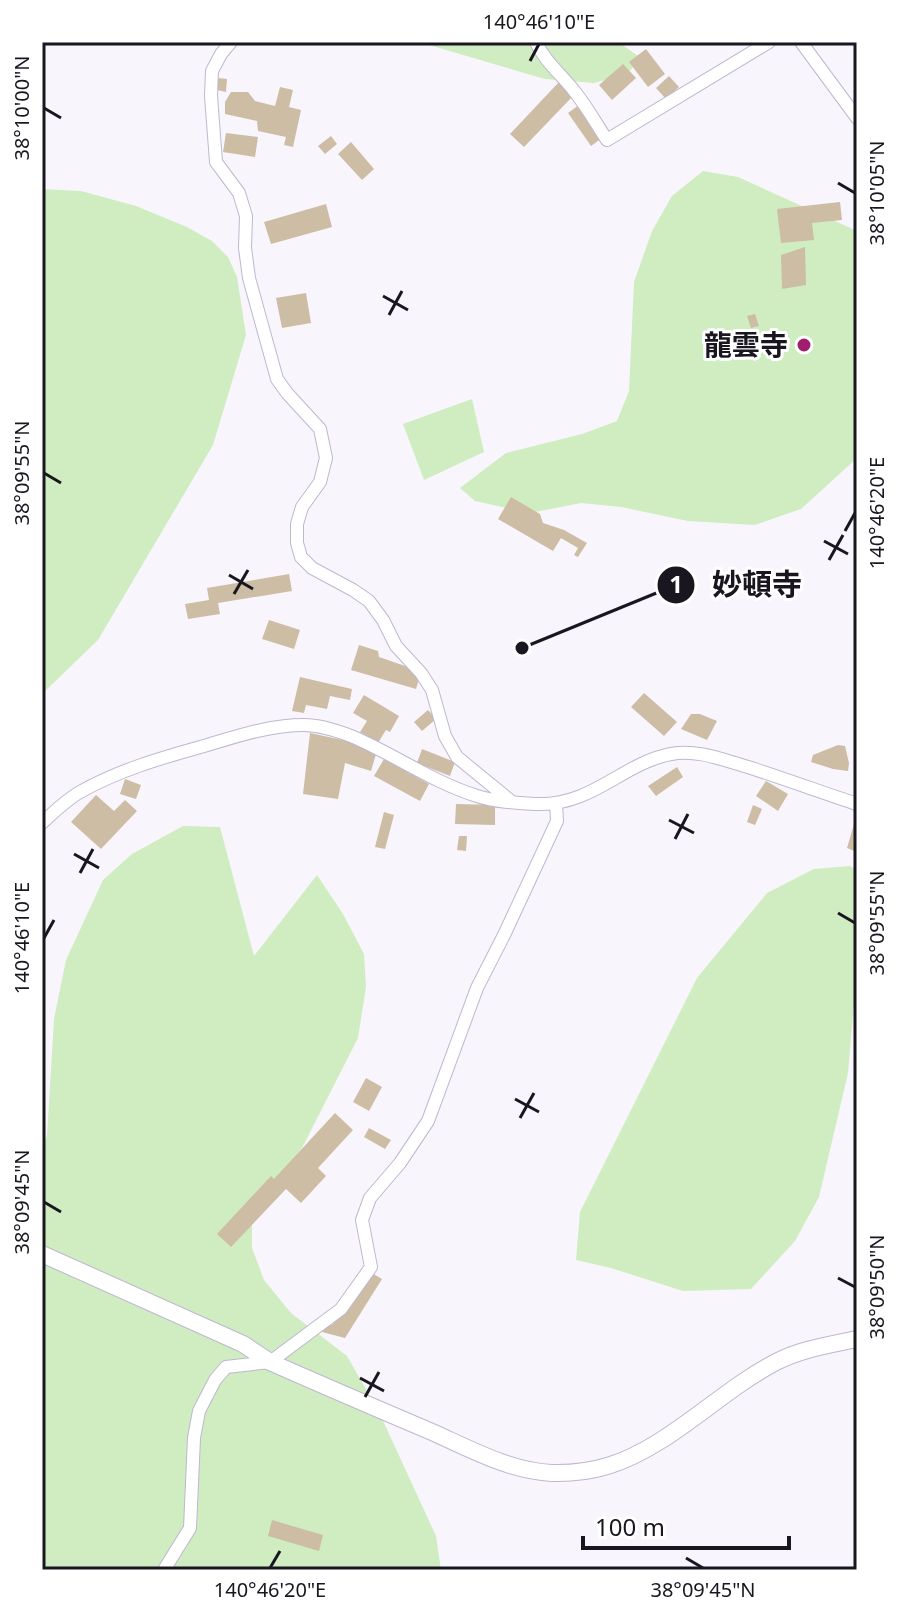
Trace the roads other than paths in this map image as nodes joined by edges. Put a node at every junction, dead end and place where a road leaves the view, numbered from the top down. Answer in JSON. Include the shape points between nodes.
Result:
{"nodes":[{"id":1,"x":231,"y":42,"type":"edge"},
{"id":2,"x":536,"y":42,"type":"edge"},
{"id":3,"x":769,"y":42,"type":"edge"},
{"id":4,"x":801,"y":42,"type":"edge"},
{"id":5,"x":857,"y":118,"type":"edge"},
{"id":6,"x":512,"y":802,"type":"junction"},
{"id":7,"x":556,"y":803,"type":"junction"},
{"id":8,"x":857,"y":804,"type":"edge"},
{"id":9,"x":42,"y":823,"type":"edge"},
{"id":10,"x":42,"y":1254,"type":"edge"},
{"id":11,"x":857,"y":1339,"type":"edge"},
{"id":12,"x":270,"y":1362,"type":"junction"},
{"id":13,"x":164,"y":1570,"type":"edge"}],
"edges":[{"from":1,"to":6,"type":"street","via":[[212,71],[216,162],[239,193],[246,216],[249,278],[277,379],[320,429],[326,458],[320,482],[297,524],[301,557],[369,601],[432,690],[457,757]]},
{"from":2,"to":3,"type":"street","via":[[607,140]]},
{"from":4,"to":5,"type":"street"},
{"from":6,"to":7,"type":"street"},
{"from":6,"to":9,"type":"street","via":[[479,797],[349,735],[307,725],[263,729],[138,765],[76,794]]},
{"from":7,"to":8,"type":"street","via":[[590,793],[655,759],[691,753]]},
{"from":7,"to":12,"type":"street","via":[[557,821],[477,988],[428,1121],[370,1198],[362,1220],[371,1267],[341,1309]]},
{"from":10,"to":12,"type":"street","via":[[243,1344]]},
{"from":11,"to":12,"type":"street","via":[[778,1361],[642,1453],[583,1472],[523,1469]]},
{"from":12,"to":13,"type":"street","via":[[226,1367],[199,1411],[190,1528]]}]}
